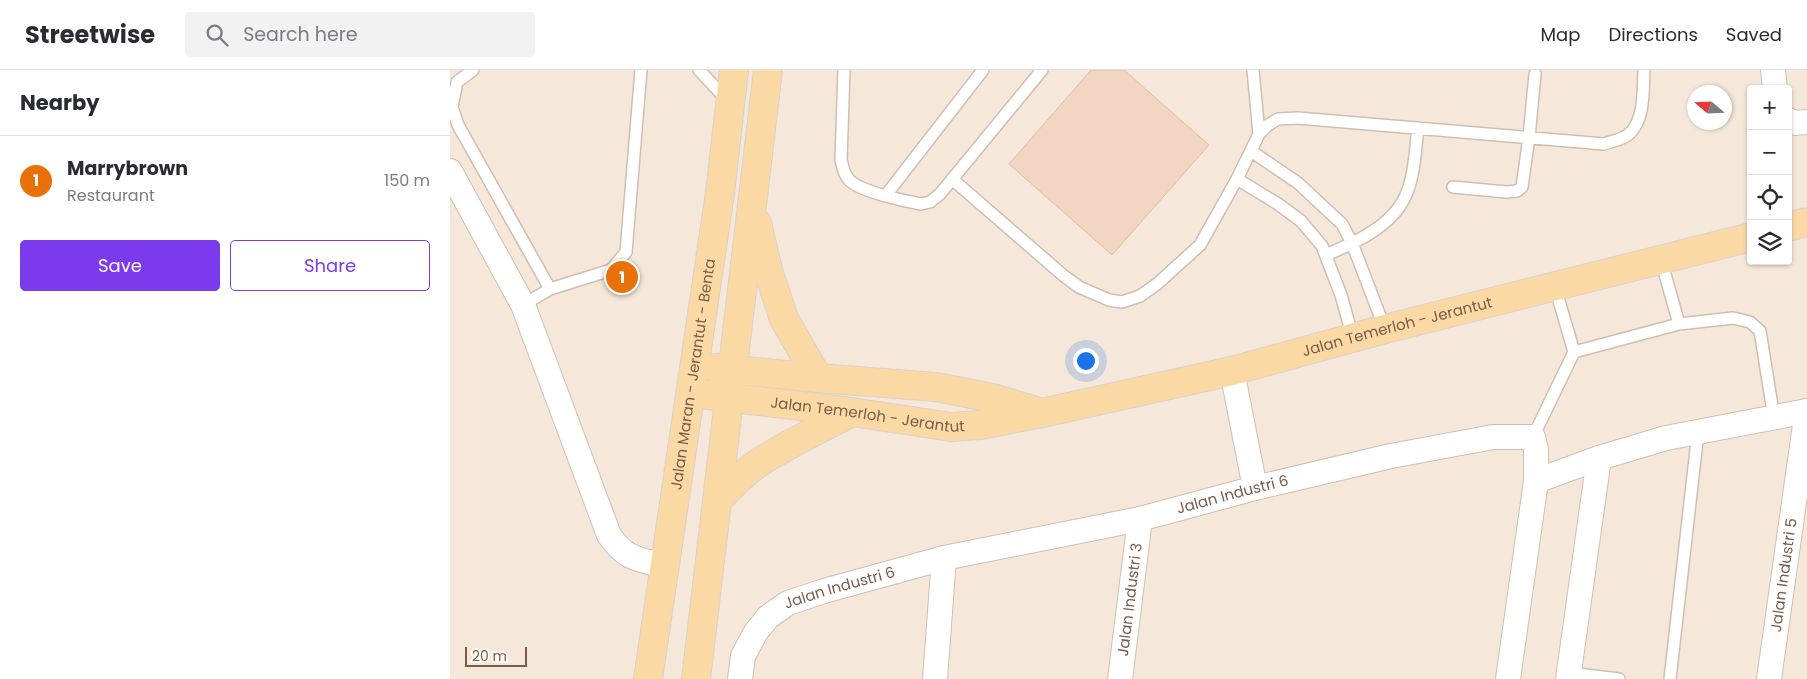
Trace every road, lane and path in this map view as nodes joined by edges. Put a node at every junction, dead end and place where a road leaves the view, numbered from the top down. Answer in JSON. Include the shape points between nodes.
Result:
{"nodes":[{"id":1,"x":473,"y":70,"type":"edge"},
{"id":2,"x":641,"y":70,"type":"edge"},
{"id":3,"x":699,"y":70,"type":"edge"},
{"id":4,"x":734,"y":70,"type":"edge"},
{"id":5,"x":768,"y":70,"type":"edge"},
{"id":6,"x":844,"y":70,"type":"edge"},
{"id":7,"x":983,"y":70,"type":"edge"},
{"id":8,"x":1042,"y":70,"type":"edge"},
{"id":9,"x":1253,"y":70,"type":"edge"},
{"id":10,"x":1644,"y":70,"type":"edge"},
{"id":11,"x":1773,"y":70,"type":"edge"},
{"id":12,"x":1535,"y":74,"type":"dead end"},
{"id":13,"x":1775,"y":85,"type":"edge"},
{"id":14,"x":730,"y":103,"type":"junction"},
{"id":15,"x":1792,"y":122,"type":"edge"},
{"id":16,"x":1807,"y":122,"type":"edge"},
{"id":17,"x":1418,"y":128,"type":"junction"},
{"id":18,"x":1260,"y":134,"type":"junction"},
{"id":19,"x":1529,"y":137,"type":"junction"},
{"id":20,"x":1251,"y":151,"type":"junction"},
{"id":21,"x":450,"y":172,"type":"edge"},
{"id":22,"x":952,"y":179,"type":"junction"},
{"id":23,"x":1238,"y":179,"type":"junction"},
{"id":24,"x":1453,"y":187,"type":"dead end"},
{"id":25,"x":886,"y":195,"type":"junction"},
{"id":26,"x":753,"y":202,"type":"junction"},
{"id":27,"x":1807,"y":222,"type":"edge"},
{"id":28,"x":1792,"y":226,"type":"edge"},
{"id":29,"x":1747,"y":238,"type":"edge"},
{"id":30,"x":1352,"y":243,"type":"junction"},
{"id":31,"x":1326,"y":255,"type":"junction"},
{"id":32,"x":1662,"y":260,"type":"junction"},
{"id":33,"x":1555,"y":287,"type":"junction"},
{"id":34,"x":550,"y":289,"type":"junction"},
{"id":35,"x":523,"y":305,"type":"junction"},
{"id":36,"x":1679,"y":324,"type":"junction"},
{"id":37,"x":1385,"y":329,"type":"junction"},
{"id":38,"x":1353,"y":338,"type":"junction"},
{"id":39,"x":1574,"y":352,"type":"junction"},
{"id":40,"x":694,"y":366,"type":"junction"},
{"id":41,"x":733,"y":370,"type":"junction"},
{"id":42,"x":1232,"y":371,"type":"junction"},
{"id":43,"x":818,"y":378,"type":"junction"},
{"id":44,"x":691,"y":394,"type":"junction"},
{"id":45,"x":730,"y":399,"type":"junction"},
{"id":46,"x":1807,"y":411,"type":"edge"},
{"id":47,"x":852,"y":412,"type":"junction"},
{"id":48,"x":1042,"y":414,"type":"junction"},
{"id":49,"x":1774,"y":418,"type":"junction"},
{"id":50,"x":1698,"y":432,"type":"junction"},
{"id":51,"x":1533,"y":436,"type":"junction"},
{"id":52,"x":1599,"y":458,"type":"junction"},
{"id":53,"x":1536,"y":481,"type":"junction"},
{"id":54,"x":1255,"y":488,"type":"junction"},
{"id":55,"x":718,"y":501,"type":"junction"},
{"id":56,"x":1140,"y":519,"type":"junction"},
{"id":57,"x":944,"y":558,"type":"junction"},
{"id":58,"x":665,"y":566,"type":"junction"},
{"id":59,"x":1569,"y":676,"type":"edge"},
{"id":60,"x":648,"y":679,"type":"edge"},
{"id":61,"x":696,"y":679,"type":"edge"},
{"id":62,"x":740,"y":679,"type":"edge"},
{"id":63,"x":935,"y":679,"type":"edge"},
{"id":64,"x":1120,"y":679,"type":"edge"},
{"id":65,"x":1508,"y":679,"type":"edge"},
{"id":66,"x":1619,"y":679,"type":"edge"},
{"id":67,"x":1670,"y":679,"type":"edge"},
{"id":68,"x":1769,"y":679,"type":"edge"}],
"edges":[{"from":1,"to":34,"type":"lane","via":[[457,82],[452,107],[458,125]]},
{"from":2,"to":34,"type":"lane","via":[[626,252],[611,270]]},
{"from":3,"to":14,"type":"lane"},
{"from":4,"to":14,"type":"main road","name":"Jalan Maran - Jerantut - Benta"},
{"from":5,"to":26,"type":"main road"},
{"from":6,"to":25,"type":"lane","via":[[841,160],[844,173],[861,188]]},
{"from":7,"to":25,"type":"lane"},
{"from":8,"to":22,"type":"lane"},
{"from":9,"to":18,"type":"lane"},
{"from":10,"to":19,"type":"lane","via":[[1639,115],[1629,134],[1619,140],[1604,144]]},
{"from":11,"to":13,"type":"street"},
{"from":12,"to":19,"type":"lane"},
{"from":14,"to":40,"type":"main road","name":"Jalan Maran - Jerantut - Benta"},
{"from":15,"to":16,"type":"street"},
{"from":17,"to":18,"type":"lane","via":[[1298,118],[1278,120]]},
{"from":17,"to":19,"type":"lane"},
{"from":17,"to":30,"type":"lane","via":[[1411,181],[1405,198],[1384,223]]},
{"from":18,"to":20,"type":"lane"},
{"from":19,"to":24,"type":"lane","via":[[1524,182],[1517,191]]},
{"from":20,"to":23,"type":"lane"},
{"from":20,"to":30,"type":"lane","via":[[1321,202],[1342,224]]},
{"from":21,"to":35,"type":"street"},
{"from":22,"to":23,"type":"lane","via":[[1079,287],[1097,296],[1122,302],[1140,296],[1157,284],[1200,244]]},
{"from":22,"to":25,"type":"lane","via":[[930,202],[921,204]]},
{"from":23,"to":31,"type":"lane","via":[[1301,221]]},
{"from":26,"to":41,"type":"main road"},
{"from":26,"to":43,"type":"main road","via":[[768,270],[784,319]]},
{"from":27,"to":28,"type":"main road"},
{"from":29,"to":32,"type":"main road","name":"Jalan Temerloh - Jerantut"},
{"from":30,"to":31,"type":"lane"},
{"from":30,"to":37,"type":"lane"},
{"from":31,"to":38,"type":"lane"},
{"from":32,"to":33,"type":"main road","name":"Jalan Temerloh - Jerantut"},
{"from":32,"to":36,"type":"lane"},
{"from":33,"to":37,"type":"main road","name":"Jalan Temerloh - Jerantut"},
{"from":33,"to":39,"type":"lane"},
{"from":34,"to":35,"type":"lane"},
{"from":35,"to":58,"type":"street","via":[[609,535],[629,556]]},
{"from":36,"to":39,"type":"lane"},
{"from":36,"to":49,"type":"lane","via":[[1733,318],[1750,322],[1760,331]]},
{"from":37,"to":38,"type":"main road","name":"Jalan Temerloh - Jerantut"},
{"from":38,"to":42,"type":"main road","name":"Jalan Temerloh - Jerantut"},
{"from":39,"to":51,"type":"lane"},
{"from":40,"to":41,"type":"main road","name":"Jalan Temerloh - Jerantut"},
{"from":40,"to":44,"type":"main road","name":"Jalan Maran - Jerantut - Benta"},
{"from":41,"to":43,"type":"main road","name":"Jalan Temerloh - Jerantut"},
{"from":41,"to":45,"type":"main road"},
{"from":42,"to":48,"type":"main road","name":"Jalan Temerloh - Jerantut"},
{"from":42,"to":54,"type":"street"},
{"from":43,"to":48,"type":"main road","name":"Jalan Temerloh - Jerantut","via":[[954,390]]},
{"from":44,"to":45,"type":"main road","name":"Jalan Temerloh - Jerantut"},
{"from":44,"to":58,"type":"main road","name":"Jalan Maran - Jerantut - Benta"},
{"from":45,"to":47,"type":"main road","name":"Jalan Temerloh - Jerantut"},
{"from":45,"to":55,"type":"main road"},
{"from":46,"to":49,"type":"street"},
{"from":46,"to":68,"type":"street","name":"Jalan Industri 5"},
{"from":47,"to":48,"type":"main road","name":"Jalan Temerloh - Jerantut","via":[[951,427]]},
{"from":47,"to":55,"type":"main road","via":[[756,465]]},
{"from":49,"to":50,"type":"street"},
{"from":50,"to":52,"type":"street","via":[[1642,444]]},
{"from":50,"to":67,"type":"lane"},
{"from":51,"to":53,"type":"street"},
{"from":51,"to":54,"type":"street","name":"Jalan Industri 6","via":[[1492,437],[1391,456]]},
{"from":52,"to":53,"type":"street"},
{"from":52,"to":59,"type":"street"},
{"from":53,"to":65,"type":"street"},
{"from":54,"to":56,"type":"street","name":"Jalan Industri 6"},
{"from":55,"to":61,"type":"main road"},
{"from":56,"to":57,"type":"street","name":"Jalan Industri 6"},
{"from":56,"to":64,"type":"street","name":"Jalan Industri 3"},
{"from":57,"to":62,"type":"street","name":"Jalan Industri 6","via":[[788,603],[768,617],[756,632],[743,656]]},
{"from":57,"to":63,"type":"street"},
{"from":58,"to":60,"type":"main road","name":"Jalan Maran - Jerantut - Benta"},
{"from":59,"to":66,"type":"lane"}]}
